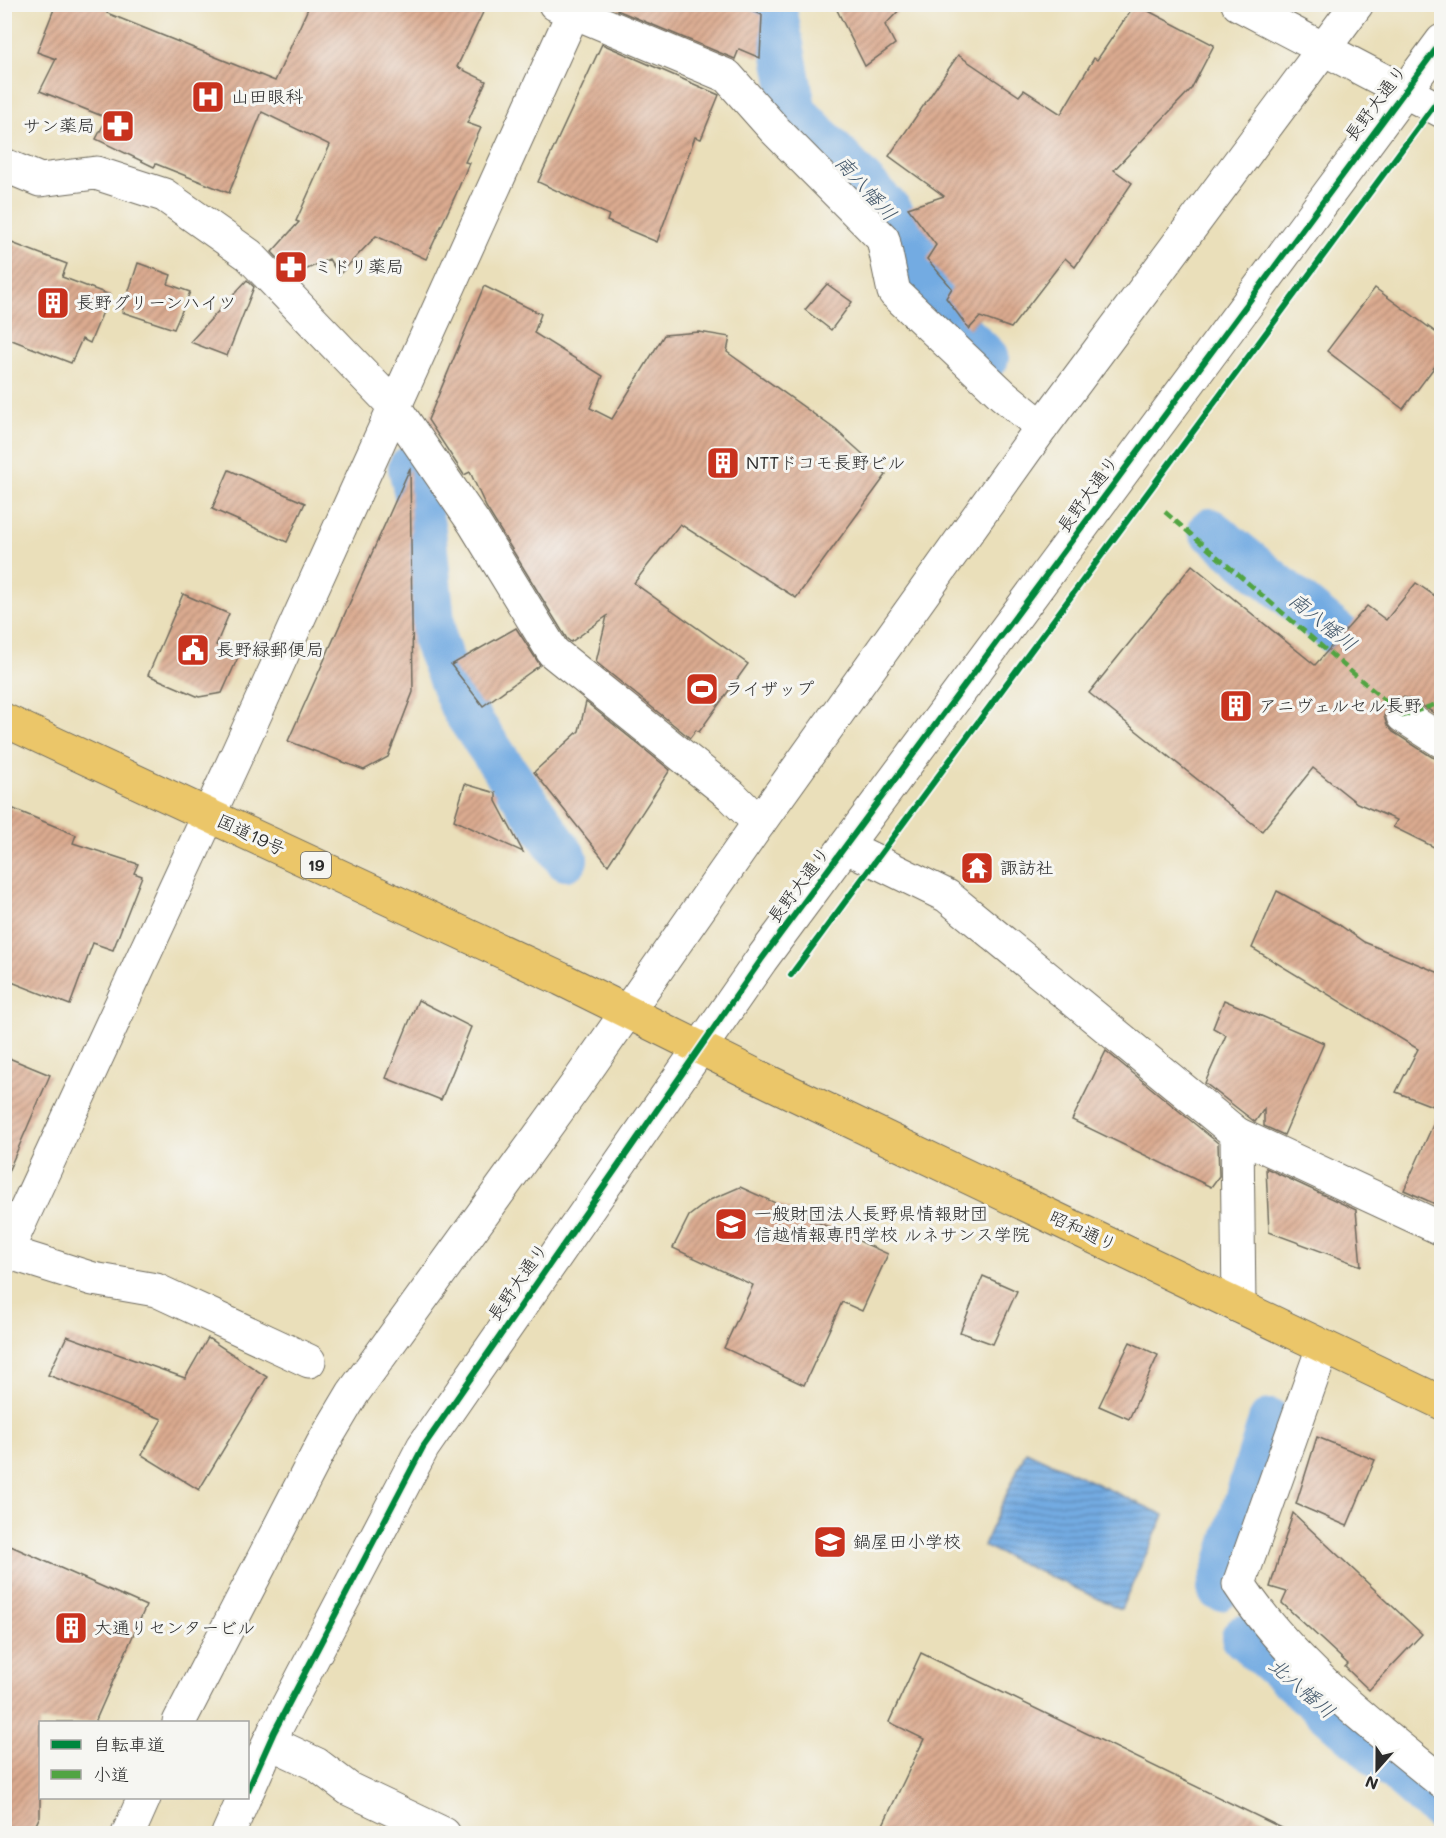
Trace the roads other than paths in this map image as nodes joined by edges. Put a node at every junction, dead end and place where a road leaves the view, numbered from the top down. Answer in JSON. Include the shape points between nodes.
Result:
{"nodes":[{"id":1,"x":1238,"y":4,"type":"edge"},
{"id":2,"x":1358,"y":4,"type":"edge"},
{"id":3,"x":568,"y":7,"type":"edge"},
{"id":4,"x":1442,"y":41,"type":"edge"},
{"id":5,"x":1324,"y":49,"type":"junction"},
{"id":6,"x":1404,"y":91,"type":"junction"},
{"id":7,"x":1442,"y":111,"type":"edge"},
{"id":8,"x":4,"y":165,"type":"edge"},
{"id":9,"x":393,"y":405,"type":"junction"},
{"id":10,"x":1042,"y":428,"type":"junction"},
{"id":11,"x":1402,"y":716,"type":"dead end"},
{"id":12,"x":4,"y":720,"type":"edge"},
{"id":13,"x":1442,"y":741,"type":"edge"},
{"id":14,"x":208,"y":815,"type":"junction"},
{"id":15,"x":759,"y":823,"type":"junction"},
{"id":16,"x":847,"y":847,"type":"junction"},
{"id":17,"x":627,"y":1012,"type":"junction"},
{"id":18,"x":701,"y":1048,"type":"junction"},
{"id":19,"x":1237,"y":1134,"type":"junction"},
{"id":20,"x":1442,"y":1229,"type":"edge"},
{"id":21,"x":6,"y":1255,"type":"edge"},
{"id":22,"x":1239,"y":1306,"type":"junction"},
{"id":23,"x":1323,"y":1347,"type":"junction"},
{"id":24,"x":309,"y":1361,"type":"dead end"},
{"id":25,"x":1442,"y":1403,"type":"edge"},
{"id":26,"x":180,"y":1721,"type":"edge"},
{"id":27,"x":269,"y":1742,"type":"junction"},
{"id":28,"x":1442,"y":1782,"type":"edge"},
{"id":29,"x":249,"y":1788,"type":"edge"},
{"id":30,"x":143,"y":1799,"type":"edge"},
{"id":31,"x":243,"y":1799,"type":"edge"},
{"id":32,"x":128,"y":1833,"type":"edge"},
{"id":33,"x":228,"y":1833,"type":"edge"},
{"id":34,"x":444,"y":1833,"type":"edge"}],
"edges":[{"from":1,"to":5,"type":"street"},
{"from":2,"to":5,"type":"street"},
{"from":3,"to":9,"type":"street"},
{"from":3,"to":10,"type":"street","via":[[726,76],[883,239],[894,292]]},
{"from":4,"to":6,"type":"street","name":"長野大通り"},
{"from":5,"to":6,"type":"street"},
{"from":5,"to":10,"type":"street"},
{"from":6,"to":7,"type":"street"},
{"from":6,"to":16,"type":"street","name":"長野大通り"},
{"from":8,"to":9,"type":"street","via":[[40,180],[96,173],[164,195],[249,255]]},
{"from":9,"to":14,"type":"street"},
{"from":9,"to":15,"type":"street","via":[[474,523],[553,652],[731,795]]},
{"from":10,"to":15,"type":"street"},
{"from":11,"to":13,"type":"street"},
{"from":12,"to":14,"type":"highway","name":"国道19号","number":"19"},
{"from":14,"to":17,"type":"highway","name":"国道19号","number":"19"},
{"from":14,"to":21,"type":"street"},
{"from":15,"to":17,"type":"street"},
{"from":16,"to":18,"type":"street","name":"長野大通り","via":[[761,960]]},
{"from":16,"to":19,"type":"street","via":[[947,896]]},
{"from":17,"to":18,"type":"highway","name":"昭和通り","number":"19"},
{"from":17,"to":26,"type":"street","via":[[353,1392],[322,1444]]},
{"from":18,"to":22,"type":"highway","name":"昭和通り","number":"19"},
{"from":18,"to":27,"type":"street","name":"長野大通り","via":[[423,1447]]},
{"from":19,"to":20,"type":"street"},
{"from":19,"to":22,"type":"street"},
{"from":21,"to":24,"type":"street","via":[[93,1279],[156,1290]]},
{"from":22,"to":23,"type":"highway","name":"昭和通り","number":"19"},
{"from":23,"to":25,"type":"highway","name":"昭和通り","number":"19"},
{"from":23,"to":28,"type":"street","via":[[1239,1584],[1256,1612],[1352,1709]]},
{"from":27,"to":29,"type":"street","name":"長野大通り"},
{"from":27,"to":34,"type":"street","via":[[316,1764],[349,1789]]},
{"from":30,"to":32,"type":"street"},
{"from":31,"to":33,"type":"street"}]}
